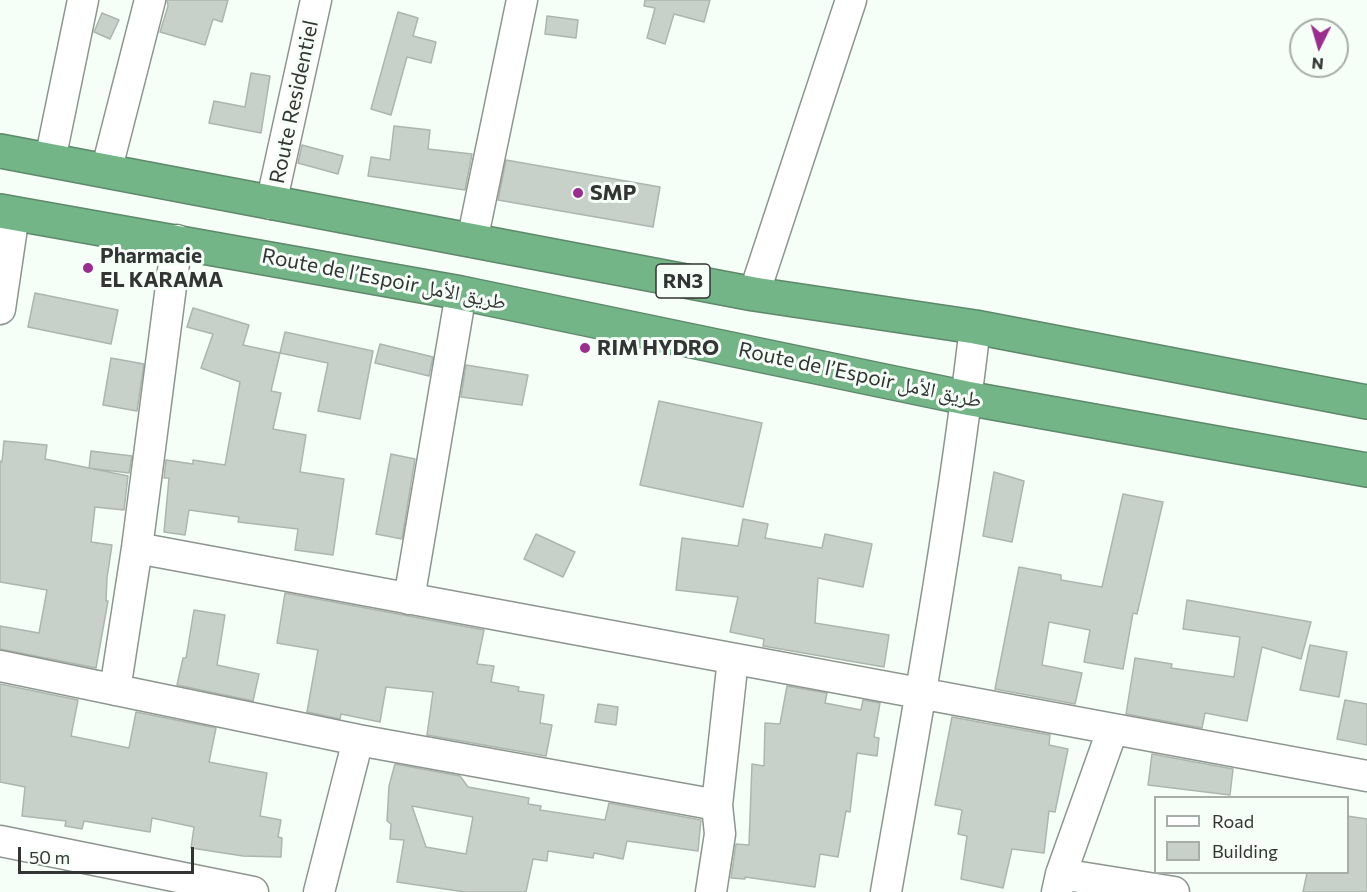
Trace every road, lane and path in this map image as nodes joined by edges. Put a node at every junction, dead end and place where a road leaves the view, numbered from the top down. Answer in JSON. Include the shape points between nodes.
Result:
{"nodes":[{"id":1,"x":83,"y":0,"type":"edge"},
{"id":2,"x":150,"y":0,"type":"edge"},
{"id":3,"x":316,"y":0,"type":"edge"},
{"id":4,"x":522,"y":0,"type":"edge"},
{"id":5,"x":850,"y":0,"type":"edge"},
{"id":6,"x":0,"y":151,"type":"edge"},
{"id":7,"x":50,"y":160,"type":"junction"},
{"id":8,"x":109,"y":172,"type":"junction"},
{"id":9,"x":271,"y":204,"type":"junction"},
{"id":10,"x":7,"y":212,"type":"edge"},
{"id":11,"x":177,"y":240,"type":"junction"},
{"id":12,"x":472,"y":241,"type":"junction"},
{"id":13,"x":461,"y":293,"type":"junction"},
{"id":14,"x":754,"y":294,"type":"junction"},
{"id":15,"x":0,"y":309,"type":"edge"},
{"id":16,"x":975,"y":327,"type":"junction"},
{"id":17,"x":966,"y":398,"type":"junction"},
{"id":18,"x":1367,"y":402,"type":"edge"},
{"id":19,"x":1367,"y":470,"type":"edge"},
{"id":20,"x":137,"y":548,"type":"junction"},
{"id":21,"x":409,"y":599,"type":"junction"},
{"id":22,"x":733,"y":658,"type":"junction"},
{"id":23,"x":0,"y":666,"type":"edge"},
{"id":24,"x":115,"y":690,"type":"junction"},
{"id":25,"x":921,"y":691,"type":"junction"},
{"id":26,"x":1112,"y":731,"type":"junction"},
{"id":27,"x":358,"y":740,"type":"junction"},
{"id":28,"x":1367,"y":776,"type":"edge"},
{"id":29,"x":717,"y":805,"type":"junction"},
{"id":30,"x":0,"y":841,"type":"edge"},
{"id":31,"x":1059,"y":883,"type":"edge"},
{"id":32,"x":220,"y":888,"type":"edge"},
{"id":33,"x":254,"y":892,"type":"edge"},
{"id":34,"x":319,"y":892,"type":"edge"},
{"id":35,"x":711,"y":892,"type":"edge"},
{"id":36,"x":886,"y":892,"type":"edge"},
{"id":37,"x":1174,"y":892,"type":"edge"}],
"edges":[{"from":1,"to":7,"type":"street"},
{"from":2,"to":8,"type":"street"},
{"from":3,"to":9,"type":"street","name":"Route Residentiel"},
{"from":4,"to":12,"type":"street"},
{"from":5,"to":14,"type":"street"},
{"from":6,"to":7,"type":"highway","number":"RN3"},
{"from":7,"to":8,"type":"highway","number":"RN3"},
{"from":8,"to":9,"type":"highway","number":"RN3"},
{"from":9,"to":12,"type":"highway","number":"RN3"},
{"from":10,"to":11,"type":"highway","name":"Route de l’Espoir طريق الأمل"},
{"from":10,"to":15,"type":"street"},
{"from":11,"to":13,"type":"highway","name":"Route de l’Espoir طريق الأمل"},
{"from":11,"to":20,"type":"street"},
{"from":12,"to":14,"type":"highway","number":"RN3"},
{"from":13,"to":17,"type":"highway","name":"Route de l’Espoir طريق الأمل"},
{"from":13,"to":21,"type":"street"},
{"from":14,"to":16,"type":"highway","number":"RN3"},
{"from":16,"to":17,"type":"street"},
{"from":16,"to":18,"type":"highway","number":"RN3"},
{"from":17,"to":19,"type":"highway","name":"Route de l’Espoir طريق الأمل"},
{"from":17,"to":25,"type":"street"},
{"from":20,"to":21,"type":"street"},
{"from":20,"to":24,"type":"street"},
{"from":21,"to":22,"type":"street"},
{"from":22,"to":25,"type":"street"},
{"from":22,"to":29,"type":"street"},
{"from":23,"to":24,"type":"street"},
{"from":24,"to":27,"type":"street"},
{"from":25,"to":26,"type":"street"},
{"from":25,"to":36,"type":"street"},
{"from":26,"to":28,"type":"street"},
{"from":26,"to":31,"type":"street"},
{"from":27,"to":29,"type":"street"},
{"from":27,"to":34,"type":"street"},
{"from":29,"to":35,"type":"street","via":[[720,834]]},
{"from":30,"to":32,"type":"street"},
{"from":31,"to":37,"type":"street"},
{"from":32,"to":33,"type":"street"}]}
